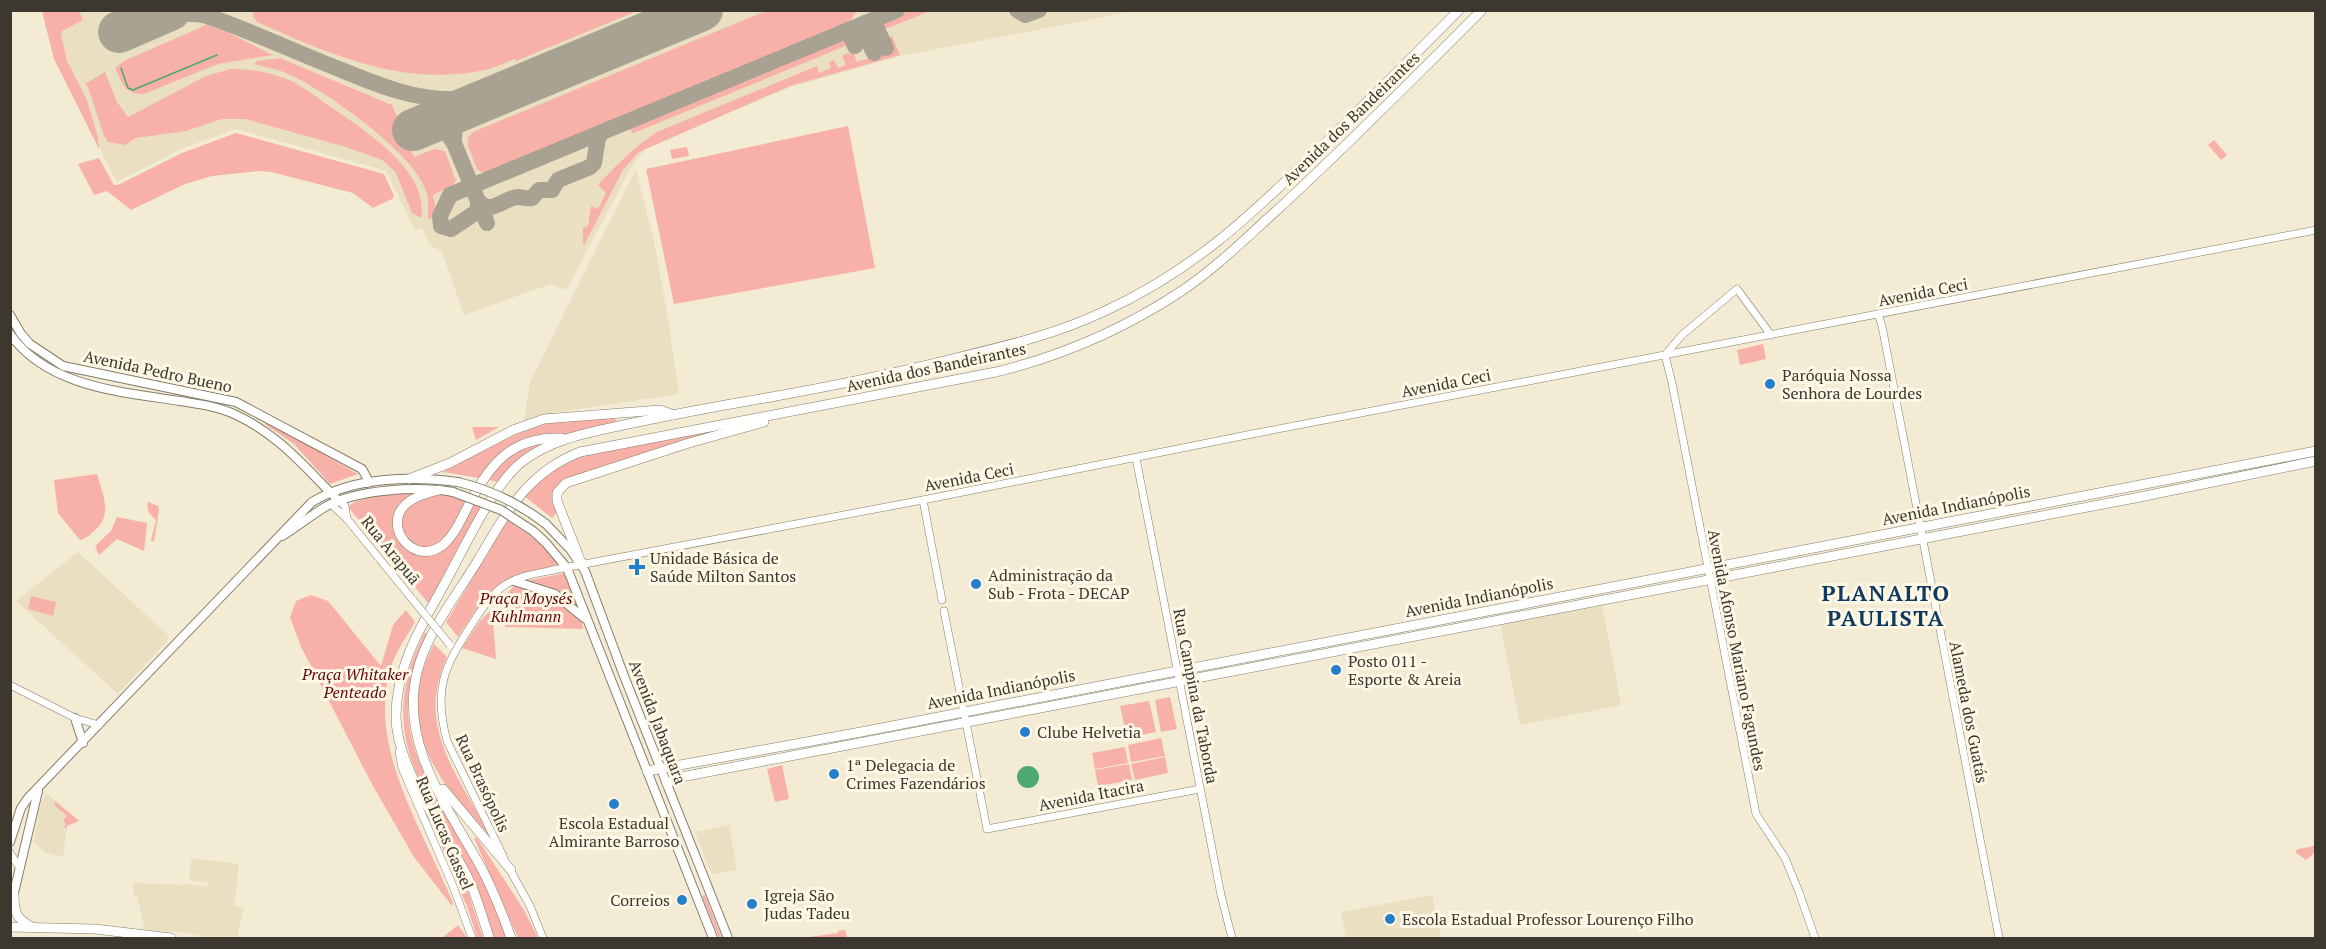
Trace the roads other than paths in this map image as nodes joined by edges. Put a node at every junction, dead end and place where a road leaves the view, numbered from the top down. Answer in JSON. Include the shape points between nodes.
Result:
{"nodes":[{"id":1,"x":1459,"y":10,"type":"edge"},
{"id":2,"x":1482,"y":10,"type":"edge"},
{"id":3,"x":2316,"y":230,"type":"edge"},
{"id":4,"x":1878,"y":314,"type":"junction"},
{"id":5,"x":10,"y":315,"type":"edge"},
{"id":6,"x":10,"y":334,"type":"edge"},
{"id":7,"x":1771,"y":335,"type":"junction"},
{"id":8,"x":1665,"y":355,"type":"junction"},
{"id":9,"x":785,"y":413,"type":"junction"},
{"id":10,"x":674,"y":415,"type":"junction"},
{"id":11,"x":567,"y":438,"type":"junction"},
{"id":12,"x":2316,"y":451,"type":"edge"},
{"id":13,"x":1136,"y":458,"type":"junction"},
{"id":14,"x":2316,"y":461,"type":"edge"},
{"id":15,"x":365,"y":473,"type":"junction"},
{"id":16,"x":312,"y":475,"type":"junction"},
{"id":17,"x":409,"y":478,"type":"junction"},
{"id":18,"x":393,"y":480,"type":"junction"},
{"id":19,"x":367,"y":483,"type":"junction"},
{"id":20,"x":439,"y":490,"type":"junction"},
{"id":21,"x":330,"y":492,"type":"junction"},
{"id":22,"x":354,"y":497,"type":"junction"},
{"id":23,"x":320,"y":498,"type":"junction"},
{"id":24,"x":923,"y":500,"type":"junction"},
{"id":25,"x":335,"y":503,"type":"junction"},
{"id":26,"x":1919,"y":527,"type":"junction"},
{"id":27,"x":1922,"y":538,"type":"junction"},
{"id":28,"x":277,"y":539,"type":"junction"},
{"id":29,"x":582,"y":565,"type":"junction"},
{"id":30,"x":567,"y":568,"type":"junction"},
{"id":31,"x":1707,"y":569,"type":"junction"},
{"id":32,"x":1709,"y":580,"type":"junction"},
{"id":33,"x":514,"y":581,"type":"junction"},
{"id":34,"x":587,"y":621,"type":"junction"},
{"id":35,"x":452,"y":648,"type":"junction"},
{"id":36,"x":603,"y":663,"type":"junction"},
{"id":37,"x":620,"y":666,"type":"junction"},
{"id":38,"x":1177,"y":670,"type":"junction"},
{"id":39,"x":1179,"y":682,"type":"junction"},
{"id":40,"x":10,"y":685,"type":"edge"},
{"id":41,"x":965,"y":712,"type":"junction"},
{"id":42,"x":75,"y":718,"type":"junction"},
{"id":43,"x":967,"y":723,"type":"junction"},
{"id":44,"x":99,"y":725,"type":"junction"},
{"id":45,"x":398,"y":738,"type":"junction"},
{"id":46,"x":83,"y":743,"type":"junction"},
{"id":47,"x":660,"y":769,"type":"junction"},
{"id":48,"x":647,"y":771,"type":"junction"},
{"id":49,"x":431,"y":776,"type":"junction"},
{"id":50,"x":667,"y":783,"type":"junction"},
{"id":51,"x":39,"y":788,"type":"junction"},
{"id":52,"x":1200,"y":789,"type":"junction"},
{"id":53,"x":21,"y":808,"type":"junction"},
{"id":54,"x":10,"y":817,"type":"edge"},
{"id":55,"x":10,"y":842,"type":"edge"},
{"id":56,"x":10,"y":853,"type":"edge"},
{"id":57,"x":20,"y":868,"type":"junction"},
{"id":58,"x":511,"y":870,"type":"junction"},
{"id":59,"x":688,"y":873,"type":"junction"},
{"id":60,"x":706,"y":883,"type":"junction"},
{"id":61,"x":14,"y":895,"type":"junction"},
{"id":62,"x":10,"y":908,"type":"edge"},
{"id":63,"x":10,"y":927,"type":"edge"},
{"id":64,"x":34,"y":928,"type":"junction"},
{"id":65,"x":166,"y":938,"type":"edge"},
{"id":66,"x":146,"y":939,"type":"edge"},
{"id":67,"x":171,"y":939,"type":"edge"},
{"id":68,"x":472,"y":939,"type":"edge"},
{"id":69,"x":489,"y":939,"type":"edge"},
{"id":70,"x":511,"y":939,"type":"edge"},
{"id":71,"x":543,"y":939,"type":"edge"},
{"id":72,"x":713,"y":939,"type":"edge"},
{"id":73,"x":728,"y":939,"type":"edge"},
{"id":74,"x":1232,"y":939,"type":"edge"},
{"id":75,"x":1815,"y":939,"type":"edge"},
{"id":76,"x":1999,"y":939,"type":"edge"}],
"edges":[{"from":1,"to":10,"type":"main road","name":"Avenida dos Bandeirantes","via":[[1240,225],[1205,253],[1137,296],[1074,325],[1021,343],[896,373]]},
{"from":2,"to":9,"type":"main road","name":"Avenida dos Bandeirantes","via":[[1361,132],[1212,269],[1182,291],[1117,327],[1039,362]]},
{"from":3,"to":4,"type":"street","name":"Avenida Ceci"},
{"from":4,"to":7,"type":"street","name":"Avenida Ceci"},
{"from":4,"to":26,"type":"street","name":"Alameda dos Guatás"},
{"from":5,"to":15,"type":"main road","name":"Avenida Pedro Bueno","via":[[30,344],[63,366],[236,402]]},
{"from":6,"to":16,"type":"main road","name":"Avenida Pedro Bueno","via":[[41,365],[66,378],[234,414],[278,440]]},
{"from":7,"to":8,"type":"street","name":"Avenida Ceci"},
{"from":7,"to":8,"type":"street","via":[[1737,289],[1682,335]]},
{"from":8,"to":13,"type":"street","name":"Avenida Ceci"},
{"from":8,"to":31,"type":"street","name":"Avenida Afonso Mariano Fagundes"},
{"from":9,"to":29,"type":"main road","via":[[770,421],[566,483],[557,493],[557,501]]},
{"from":9,"to":49,"type":"main road","name":"Avenida dos Bandeirantes","via":[[580,452],[539,475],[510,507],[431,637],[417,670],[413,714]]},
{"from":10,"to":11,"type":"main road","name":"Avenida dos Bandeirantes"},
{"from":10,"to":17,"type":"main road","via":[[660,410],[544,419]]},
{"from":11,"to":20,"type":"main road","via":[[544,438],[504,454],[485,475],[450,538],[430,552],[415,550],[398,530],[400,511],[412,499]]},
{"from":11,"to":45,"type":"main road","name":"Avenida dos Bandeirantes","via":[[520,463],[507,477],[421,626],[404,662],[397,704]]},
{"from":12,"to":26,"type":"main road","name":"Avenida Indianópolis"},
{"from":13,"to":24,"type":"street","name":"Avenida Ceci"},
{"from":13,"to":38,"type":"street","name":"Rua Campina da Taborda"},
{"from":14,"to":27,"type":"main road","name":"Avenida Indianópolis"},
{"from":15,"to":18,"type":"main road","name":"Avenida Pedro Bueno"},
{"from":15,"to":19,"type":"main road"},
{"from":16,"to":21,"type":"main road","name":"Avenida Pedro Bueno"},
{"from":16,"to":23,"type":"main road"},
{"from":17,"to":18,"type":"main road","name":"Avenida Jabaquara"},
{"from":17,"to":29,"type":"main road","name":"Avenida Jabaquara","bridge":true,"via":[[458,482],[507,499],[546,524]]},
{"from":18,"to":19,"type":"main road","name":"Avenida Jabaquara"},
{"from":19,"to":21,"type":"main road","name":"Avenida Jabaquara"},
{"from":19,"to":22,"type":"main road"},
{"from":20,"to":22,"type":"main road","name":"Avenida Jabaquara","via":[[412,488]]},
{"from":20,"to":30,"type":"main road","name":"Avenida Jabaquara","bridge":true,"via":[[501,510],[533,531]]},
{"from":21,"to":23,"type":"main road","name":"Avenida Jabaquara"},
{"from":21,"to":25,"type":"main road","name":"Rua Arapuã"},
{"from":22,"to":25,"type":"main road","name":"Avenida Jabaquara"},
{"from":23,"to":28,"type":"main road","name":"Avenida Jabaquara"},
{"from":24,"to":29,"type":"street","name":"Avenida Ceci"},
{"from":24,"to":41,"type":"street","via":[[942,600],[938,606],[944,611]]},
{"from":25,"to":28,"type":"main road","name":"Avenida Jabaquara"},
{"from":25,"to":35,"type":"street","name":"Rua Arapuã","bridge":true,"via":[[345,507],[347,519]]},
{"from":26,"to":27,"type":"street","name":"Alameda dos Guatás"},
{"from":26,"to":31,"type":"main road","name":"Avenida Indianópolis"},
{"from":27,"to":32,"type":"main road","name":"Avenida Indianópolis"},
{"from":27,"to":76,"type":"street","name":"Alameda dos Guatás"},
{"from":28,"to":44,"type":"main road"},
{"from":29,"to":30,"type":"street","name":"Rua Brasópolis"},
{"from":29,"to":37,"type":"main road","name":"Avenida Jabaquara"},
{"from":30,"to":33,"type":"street","name":"Rua Brasópolis"},
{"from":30,"to":34,"type":"main road","name":"Avenida Jabaquara"},
{"from":31,"to":32,"type":"street","name":"Avenida Afonso Mariano Fagundes"},
{"from":31,"to":38,"type":"main road","name":"Avenida Indianópolis"},
{"from":32,"to":39,"type":"main road","name":"Avenida Indianópolis"},
{"from":32,"to":75,"type":"street","name":"Avenida Afonso Mariano Fagundes","via":[[1756,814],[1785,858]]},
{"from":33,"to":34,"type":"main road","via":[[555,594]]},
{"from":33,"to":35,"type":"street","name":"Rua Brasópolis","via":[[484,606]]},
{"from":34,"to":36,"type":"main road","name":"Avenida Jabaquara"},
{"from":35,"to":58,"type":"street","name":"Rua Brasópolis","via":[[442,680],[442,722],[447,741]]},
{"from":36,"to":37,"type":"main road"},
{"from":36,"to":48,"type":"main road","name":"Avenida Jabaquara"},
{"from":37,"to":47,"type":"main road","name":"Avenida Jabaquara"},
{"from":38,"to":39,"type":"street","name":"Rua Campina da Taborda"},
{"from":38,"to":41,"type":"main road","name":"Avenida Indianópolis"},
{"from":39,"to":43,"type":"main road","name":"Avenida Indianópolis"},
{"from":39,"to":52,"type":"street","name":"Rua Campina da Taborda"},
{"from":40,"to":42,"type":"street"},
{"from":41,"to":43,"type":"street"},
{"from":41,"to":47,"type":"main road","name":"Avenida Indianópolis"},
{"from":42,"to":44,"type":"street"},
{"from":42,"to":46,"type":"main road"},
{"from":43,"to":50,"type":"main road","name":"Avenida Indianópolis","via":[[755,762]]},
{"from":43,"to":52,"type":"street","name":"Avenida Itacira","via":[[987,829]]},
{"from":44,"to":46,"type":"main road"},
{"from":45,"to":68,"type":"street","name":"Rua Lucas Gassel","via":[[402,768]]},
{"from":45,"to":69,"type":"main road","name":"Avenida dos Bandeirantes","via":[[410,769],[469,881]]},
{"from":46,"to":51,"type":"main road"},
{"from":47,"to":48,"type":"main road","name":"Avenida Indianópolis"},
{"from":47,"to":50,"type":"main road","name":"Avenida Jabaquara"},
{"from":48,"to":59,"type":"main road","name":"Avenida Jabaquara"},
{"from":49,"to":58,"type":"main road"},
{"from":49,"to":70,"type":"main road","via":[[484,873]]},
{"from":50,"to":60,"type":"main road","name":"Avenida Jabaquara"},
{"from":51,"to":53,"type":"main road"},
{"from":51,"to":57,"type":"main road"},
{"from":52,"to":74,"type":"street","name":"Rua Campina da Taborda"},
{"from":53,"to":54,"type":"main road"},
{"from":53,"to":55,"type":"main road"},
{"from":56,"to":57,"type":"street"},
{"from":57,"to":61,"type":"main road"},
{"from":58,"to":71,"type":"street","name":"Rua Brasópolis"},
{"from":59,"to":60,"type":"main road","via":[[697,884]]},
{"from":59,"to":72,"type":"main road","name":"Avenida Jabaquara"},
{"from":60,"to":73,"type":"main road","name":"Avenida Jabaquara"},
{"from":61,"to":62,"type":"main road"},
{"from":61,"to":64,"type":"main road","via":[[16,915]]},
{"from":63,"to":64,"type":"main road"},
{"from":64,"to":65,"type":"main road","via":[[95,929]]},
{"from":65,"to":66,"type":"main road"},
{"from":65,"to":67,"type":"main road"}]}
